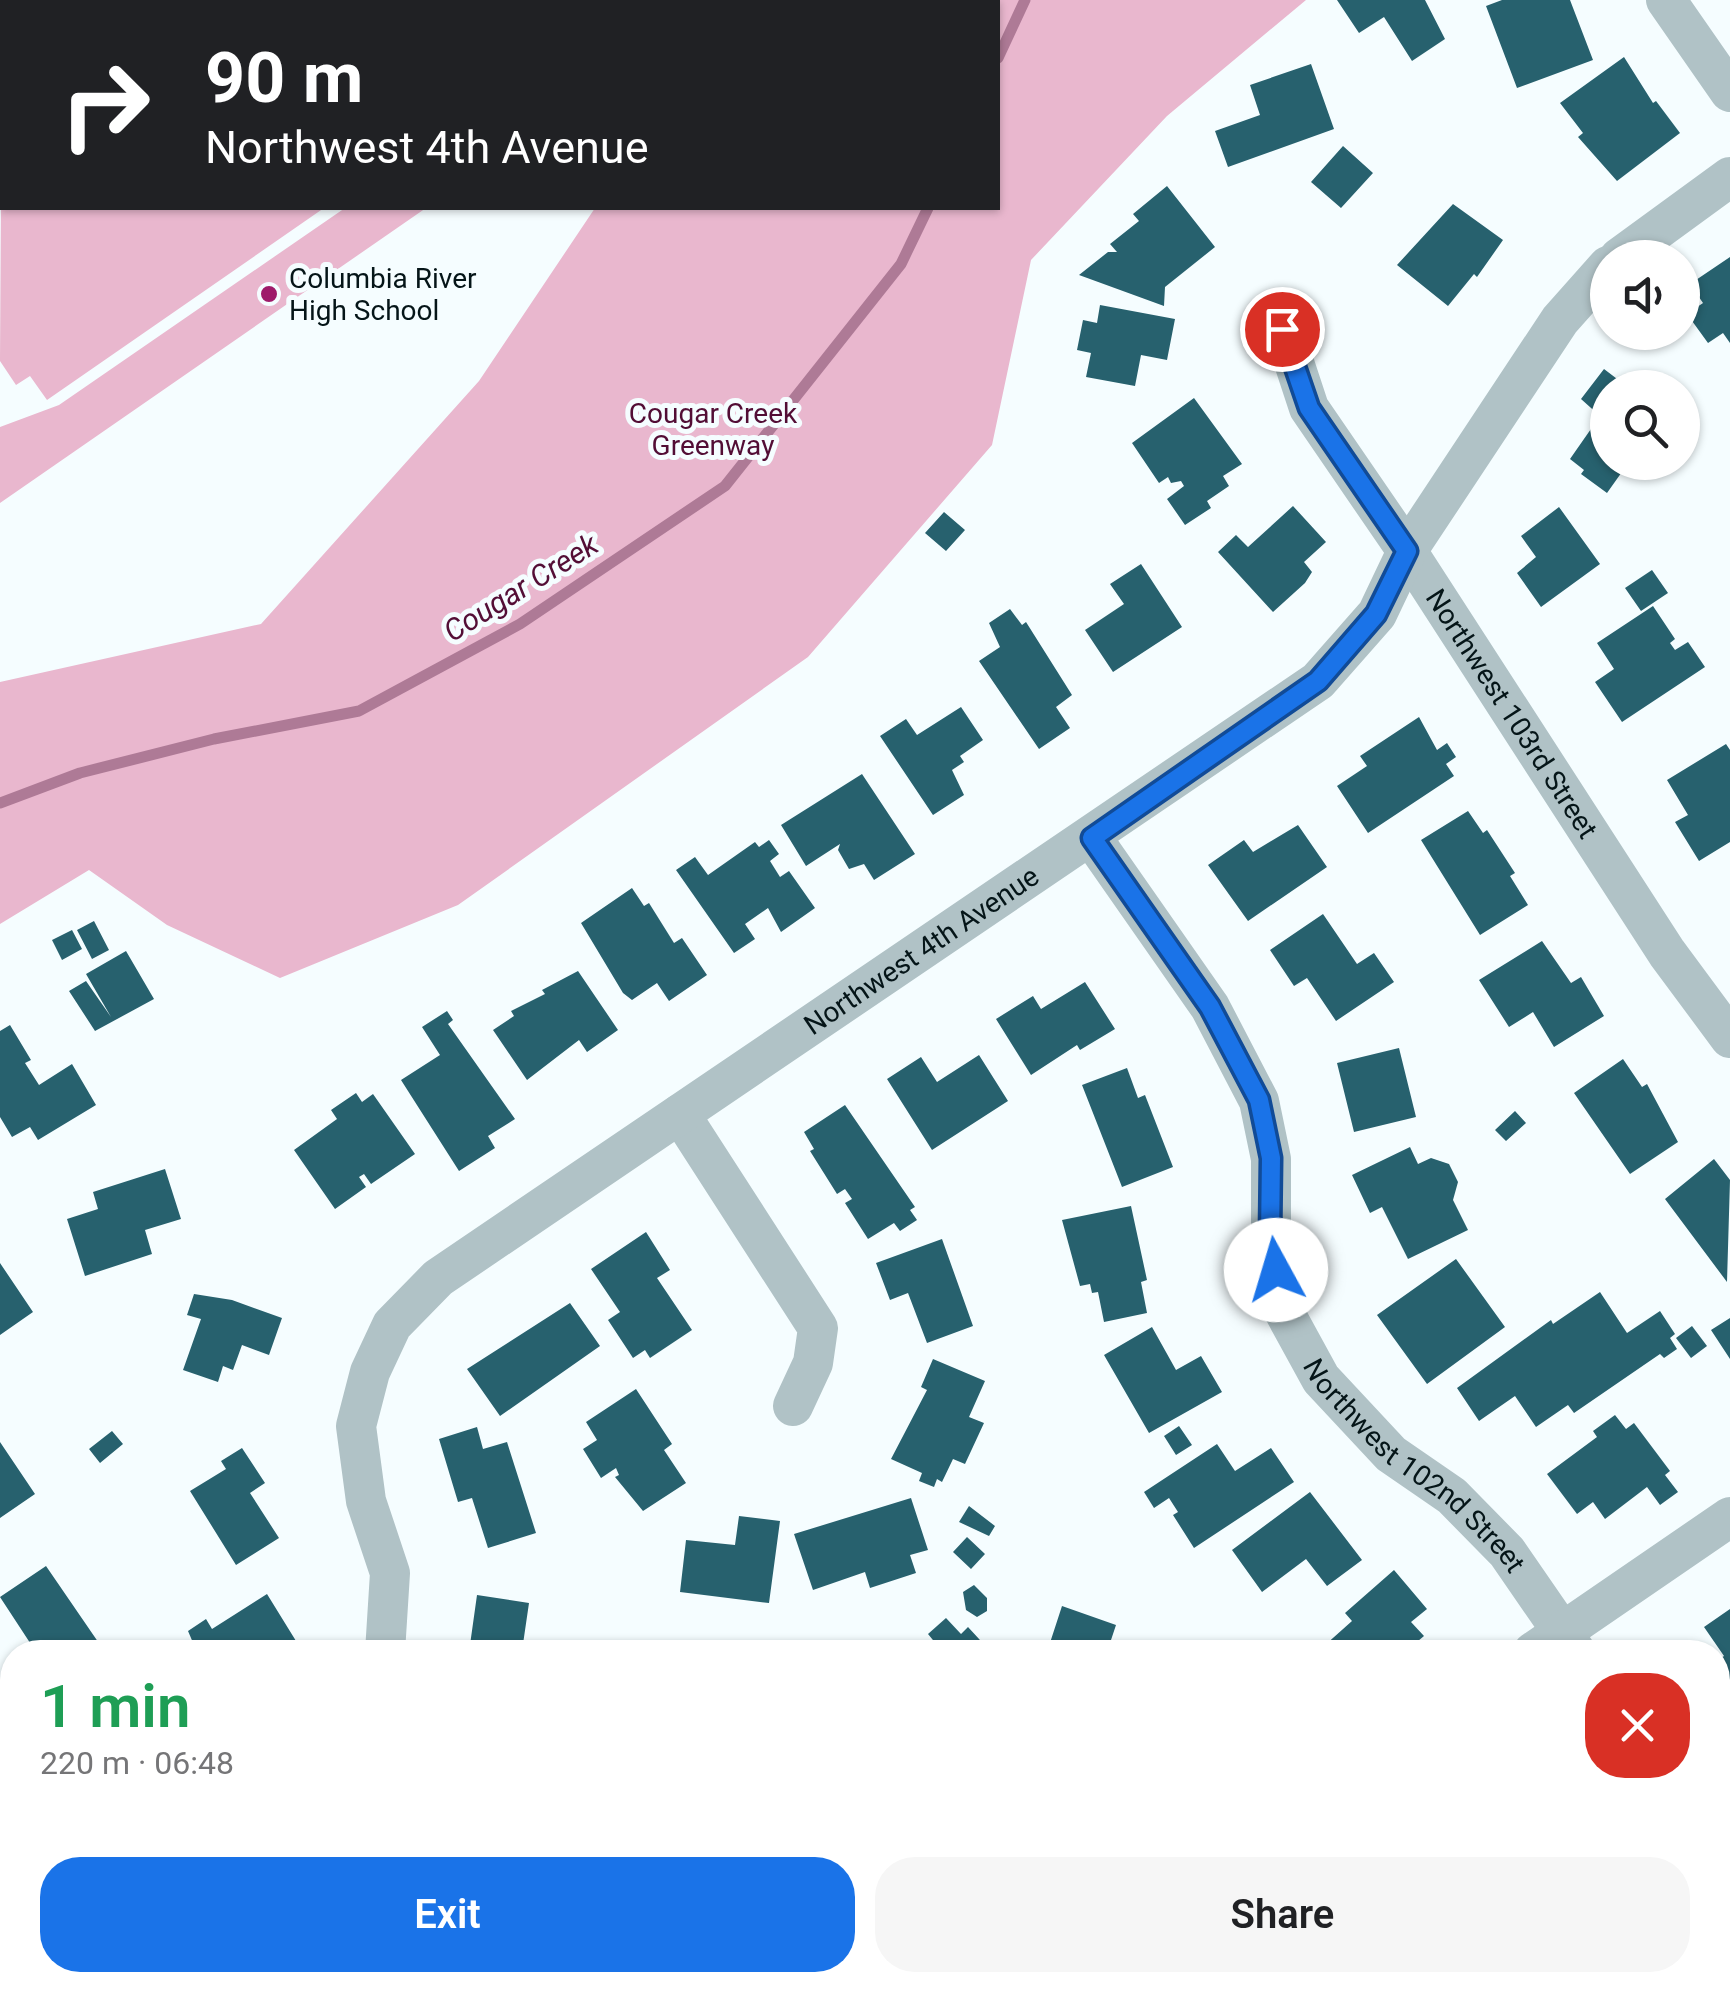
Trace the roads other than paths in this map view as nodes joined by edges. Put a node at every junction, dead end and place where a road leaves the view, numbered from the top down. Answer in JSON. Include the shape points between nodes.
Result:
{"nodes":[{"id":1,"x":1666,"y":0,"type":"edge"},
{"id":2,"x":1730,"y":92,"type":"edge"},
{"id":3,"x":1730,"y":177,"type":"edge"},
{"id":4,"x":1644,"y":240,"type":"edge"},
{"id":5,"x":1590,"y":286,"type":"edge"},
{"id":6,"x":1282,"y":329,"type":"dead end"},
{"id":7,"x":1407,"y":551,"type":"junction"},
{"id":8,"x":1092,"y":838,"type":"junction"},
{"id":9,"x":1730,"y":1038,"type":"edge"},
{"id":10,"x":680,"y":1114,"type":"junction"},
{"id":11,"x":793,"y":1406,"type":"dead end"},
{"id":12,"x":1730,"y":1516,"type":"edge"},
{"id":13,"x":386,"y":1640,"type":"edge"},
{"id":14,"x":1555,"y":1640,"type":"edge"},
{"id":15,"x":1566,"y":1640,"type":"edge"}],
"edges":[{"from":1,"to":2,"type":"street"},
{"from":3,"to":4,"type":"street"},
{"from":5,"to":7,"type":"street","name":"Northwest 4th Avenue","via":[[1560,320]]},
{"from":6,"to":7,"type":"street","name":"Northwest 103rd Street","via":[[1309,408]]},
{"from":7,"to":8,"type":"street","name":"Northwest 4th Avenue","via":[[1376,614],[1318,681]]},
{"from":7,"to":9,"type":"street","name":"Northwest 103rd Street","via":[[1667,954]]},
{"from":8,"to":10,"type":"street","name":"Northwest 4th Avenue"},
{"from":8,"to":14,"type":"street","name":"Northwest 102nd Street","via":[[1210,1007],[1259,1100],[1271,1158],[1270,1236],[1280,1304],[1321,1379],[1391,1454],[1452,1496],[1508,1552]]},
{"from":10,"to":11,"type":"street","via":[[818,1328]]},
{"from":10,"to":13,"type":"street","name":"Northwest 4th Avenue","via":[[438,1278],[392,1325],[356,1426],[366,1501],[390,1573]]},
{"from":12,"to":15,"type":"street"}]}
